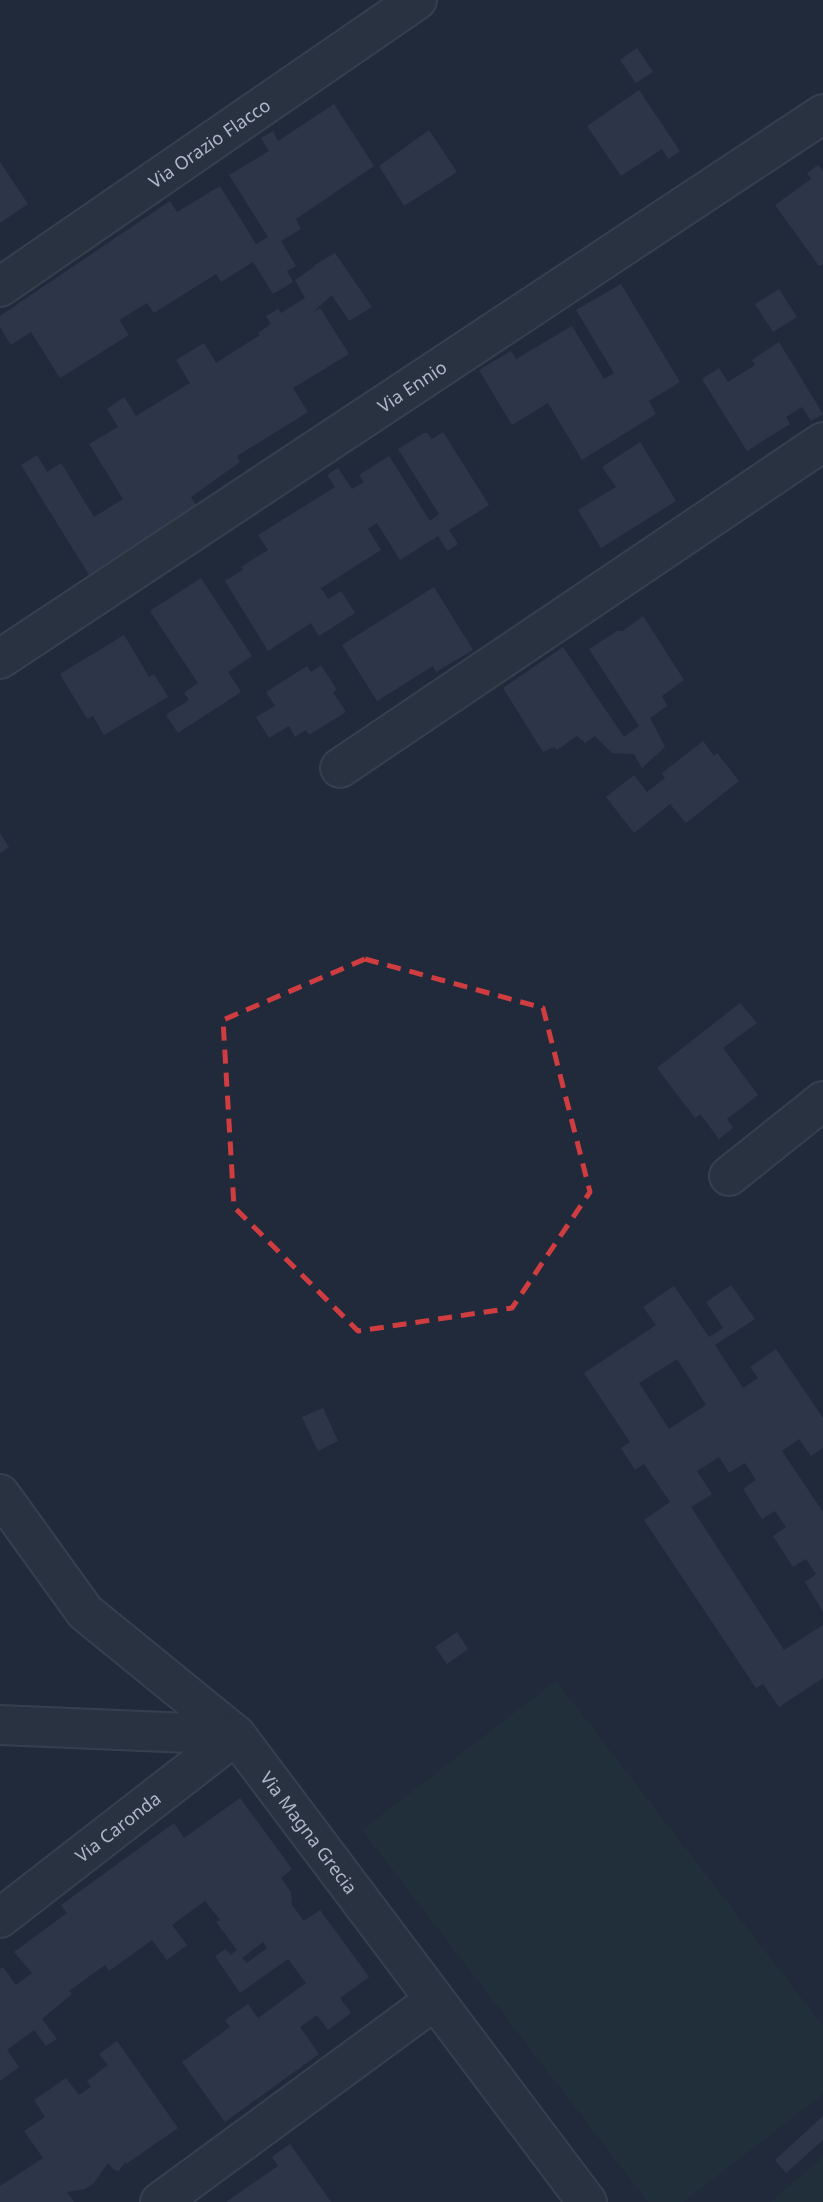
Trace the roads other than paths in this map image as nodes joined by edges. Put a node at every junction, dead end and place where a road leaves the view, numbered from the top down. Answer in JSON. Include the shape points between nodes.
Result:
{"nodes":[{"id":1,"x":417,"y":0,"type":"edge"},
{"id":2,"x":823,"y":114,"type":"edge"},
{"id":3,"x":0,"y":287,"type":"edge"},
{"id":4,"x":823,"y":442,"type":"edge"},
{"id":5,"x":0,"y":659,"type":"edge"},
{"id":6,"x":340,"y":768,"type":"dead end"},
{"id":7,"x":823,"y":1101,"type":"edge"},
{"id":8,"x":729,"y":1176,"type":"dead end"},
{"id":9,"x":0,"y":1494,"type":"edge"},
{"id":10,"x":0,"y":1725,"type":"edge"},
{"id":11,"x":236,"y":1735,"type":"junction"},
{"id":12,"x":0,"y":1918,"type":"edge"},
{"id":13,"x":435,"y":2000,"type":"junction"},
{"id":14,"x":160,"y":2202,"type":"edge"},
{"id":15,"x":587,"y":2202,"type":"edge"}],
"edges":[{"from":1,"to":3,"type":"street","name":"Via Orazio Flacco"},
{"from":2,"to":5,"type":"street","name":"Via Ennio"},
{"from":4,"to":6,"type":"street"},
{"from":7,"to":8,"type":"street"},
{"from":9,"to":11,"type":"street","name":"Via Magna Grecia","via":[[85,1612]]},
{"from":10,"to":11,"type":"street"},
{"from":11,"to":12,"type":"street","name":"Via Caronda"},
{"from":11,"to":13,"type":"street","name":"Via Magna Grecia"},
{"from":13,"to":14,"type":"street"},
{"from":13,"to":15,"type":"street","name":"Via Magna Grecia"}]}
